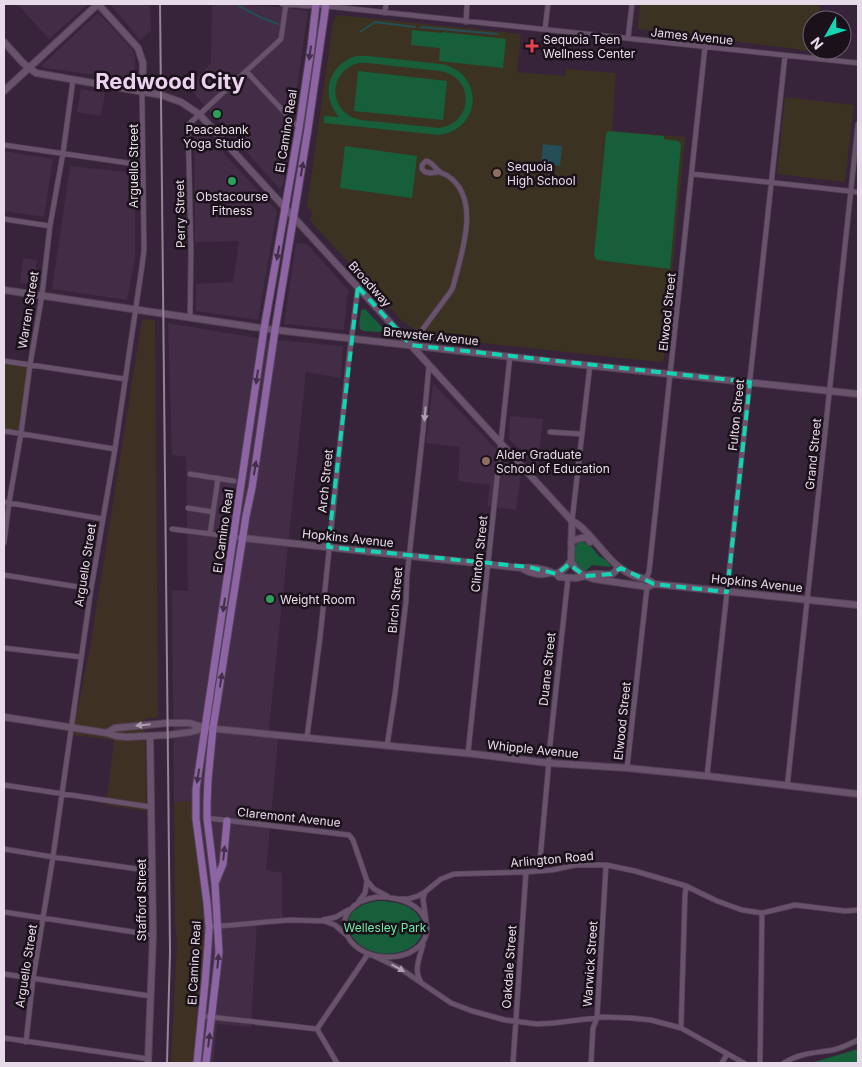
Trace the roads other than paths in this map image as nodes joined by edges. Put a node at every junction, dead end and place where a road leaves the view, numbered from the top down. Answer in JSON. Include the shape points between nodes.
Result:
{"nodes":[{"id":1,"x":98,"y":4,"type":"edge"},
{"id":2,"x":282,"y":4,"type":"edge"},
{"id":3,"x":286,"y":4,"type":"edge"},
{"id":4,"x":315,"y":4,"type":"edge"},
{"id":5,"x":386,"y":4,"type":"edge"},
{"id":6,"x":467,"y":4,"type":"edge"},
{"id":7,"x":548,"y":4,"type":"edge"},
{"id":8,"x":632,"y":4,"type":"edge"},
{"id":9,"x":326,"y":5,"type":"edge"},
{"id":10,"x":385,"y":12,"type":"junction"},
{"id":11,"x":466,"y":22,"type":"junction"},
{"id":12,"x":546,"y":30,"type":"junction"},
{"id":13,"x":628,"y":38,"type":"junction"},
{"id":14,"x":4,"y":42,"type":"edge"},
{"id":15,"x":705,"y":47,"type":"junction"},
{"id":16,"x":785,"y":56,"type":"junction"},
{"id":17,"x":858,"y":63,"type":"edge"},
{"id":18,"x":28,"y":68,"type":"junction"},
{"id":19,"x":246,"y":71,"type":"junction"},
{"id":20,"x":73,"y":80,"type":"junction"},
{"id":21,"x":4,"y":91,"type":"edge"},
{"id":22,"x":142,"y":91,"type":"junction"},
{"id":23,"x":199,"y":114,"type":"junction"},
{"id":24,"x":858,"y":124,"type":"edge"},
{"id":25,"x":299,"y":128,"type":"junction"},
{"id":26,"x":4,"y":145,"type":"edge"},
{"id":27,"x":63,"y":153,"type":"junction"},
{"id":28,"x":142,"y":166,"type":"junction"},
{"id":29,"x":440,"y":172,"type":"dead end"},
{"id":30,"x":692,"y":174,"type":"junction"},
{"id":31,"x":771,"y":183,"type":"junction"},
{"id":32,"x":851,"y":192,"type":"junction"},
{"id":33,"x":858,"y":192,"type":"edge"},
{"id":34,"x":286,"y":208,"type":"junction"},
{"id":35,"x":294,"y":217,"type":"junction"},
{"id":36,"x":4,"y":219,"type":"edge"},
{"id":37,"x":50,"y":226,"type":"junction"},
{"id":38,"x":358,"y":287,"type":"junction"},
{"id":39,"x":4,"y":290,"type":"edge"},
{"id":40,"x":42,"y":295,"type":"junction"},
{"id":41,"x":137,"y":310,"type":"junction"},
{"id":42,"x":190,"y":318,"type":"junction"},
{"id":43,"x":264,"y":329,"type":"junction"},
{"id":44,"x":275,"y":330,"type":"junction"},
{"id":45,"x":351,"y":339,"type":"junction"},
{"id":46,"x":411,"y":345,"type":"junction"},
{"id":47,"x":510,"y":356,"type":"junction"},
{"id":48,"x":4,"y":361,"type":"edge"},
{"id":49,"x":30,"y":365,"type":"junction"},
{"id":50,"x":590,"y":365,"type":"junction"},
{"id":51,"x":429,"y":366,"type":"junction"},
{"id":52,"x":670,"y":374,"type":"junction"},
{"id":53,"x":125,"y":380,"type":"junction"},
{"id":54,"x":750,"y":382,"type":"junction"},
{"id":55,"x":830,"y":391,"type":"junction"},
{"id":56,"x":858,"y":394,"type":"edge"},
{"id":57,"x":4,"y":431,"type":"edge"},
{"id":58,"x":550,"y":432,"type":"dead end"},
{"id":59,"x":21,"y":433,"type":"junction"},
{"id":60,"x":582,"y":434,"type":"junction"},
{"id":61,"x":501,"y":443,"type":"junction"},
{"id":62,"x":115,"y":449,"type":"junction"},
{"id":63,"x":190,"y":474,"type":"dead end"},
{"id":64,"x":218,"y":478,"type":"junction"},
{"id":65,"x":234,"y":480,"type":"dead end"},
{"id":66,"x":6,"y":503,"type":"edge"},
{"id":67,"x":188,"y":508,"type":"dead end"},
{"id":68,"x":213,"y":512,"type":"junction"},
{"id":69,"x":103,"y":518,"type":"junction"},
{"id":70,"x":572,"y":521,"type":"junction"},
{"id":71,"x":172,"y":529,"type":"dead end"},
{"id":72,"x":210,"y":534,"type":"junction"},
{"id":73,"x":234,"y":536,"type":"junction"},
{"id":74,"x":243,"y":538,"type":"junction"},
{"id":75,"x":571,"y":542,"type":"junction"},
{"id":76,"x":4,"y":543,"type":"edge"},
{"id":77,"x":328,"y":547,"type":"junction"},
{"id":78,"x":602,"y":551,"type":"junction"},
{"id":79,"x":409,"y":556,"type":"junction"},
{"id":80,"x":571,"y":561,"type":"junction"},
{"id":81,"x":488,"y":564,"type":"junction"},
{"id":82,"x":618,"y":566,"type":"junction"},
{"id":83,"x":554,"y":574,"type":"junction"},
{"id":84,"x":4,"y":575,"type":"edge"},
{"id":85,"x":585,"y":576,"type":"junction"},
{"id":86,"x":568,"y":578,"type":"junction"},
{"id":87,"x":646,"y":579,"type":"junction"},
{"id":88,"x":627,"y":584,"type":"junction"},
{"id":89,"x":650,"y":585,"type":"junction"},
{"id":90,"x":91,"y":589,"type":"junction"},
{"id":91,"x":728,"y":592,"type":"junction"},
{"id":92,"x":807,"y":600,"type":"junction"},
{"id":93,"x":858,"y":605,"type":"edge"},
{"id":94,"x":4,"y":648,"type":"edge"},
{"id":95,"x":81,"y":658,"type":"junction"},
{"id":96,"x":4,"y":717,"type":"edge"},
{"id":97,"x":72,"y":727,"type":"junction"},
{"id":98,"x":210,"y":728,"type":"junction"},
{"id":99,"x":107,"y":733,"type":"junction"},
{"id":100,"x":150,"y":736,"type":"junction"},
{"id":101,"x":308,"y":737,"type":"junction"},
{"id":102,"x":387,"y":746,"type":"junction"},
{"id":103,"x":468,"y":753,"type":"junction"},
{"id":104,"x":548,"y":763,"type":"junction"},
{"id":105,"x":627,"y":768,"type":"junction"},
{"id":106,"x":707,"y":776,"type":"junction"},
{"id":107,"x":4,"y":785,"type":"edge"},
{"id":108,"x":786,"y":785,"type":"junction"},
{"id":109,"x":62,"y":794,"type":"junction"},
{"id":110,"x":858,"y":794,"type":"edge"},
{"id":111,"x":151,"y":807,"type":"junction"},
{"id":112,"x":207,"y":818,"type":"junction"},
{"id":113,"x":227,"y":821,"type":"junction"},
{"id":114,"x":4,"y":848,"type":"edge"},
{"id":115,"x":53,"y":857,"type":"junction"},
{"id":116,"x":606,"y":865,"type":"junction"},
{"id":117,"x":152,"y":871,"type":"junction"},
{"id":118,"x":538,"y":871,"type":"junction"},
{"id":119,"x":526,"y":872,"type":"junction"},
{"id":120,"x":367,"y":882,"type":"junction"},
{"id":121,"x":215,"y":884,"type":"junction"},
{"id":122,"x":686,"y":886,"type":"junction"},
{"id":123,"x":425,"y":892,"type":"junction"},
{"id":124,"x":391,"y":898,"type":"junction"},
{"id":125,"x":399,"y":899,"type":"junction"},
{"id":126,"x":357,"y":904,"type":"junction"},
{"id":127,"x":352,"y":908,"type":"junction"},
{"id":128,"x":858,"y":910,"type":"edge"},
{"id":129,"x":4,"y":912,"type":"edge"},
{"id":130,"x":762,"y":913,"type":"junction"},
{"id":131,"x":44,"y":919,"type":"junction"},
{"id":132,"x":318,"y":920,"type":"junction"},
{"id":133,"x":218,"y":926,"type":"junction"},
{"id":134,"x":209,"y":927,"type":"junction"},
{"id":135,"x":426,"y":933,"type":"junction"},
{"id":136,"x":153,"y":935,"type":"junction"},
{"id":137,"x":347,"y":937,"type":"junction"},
{"id":138,"x":424,"y":939,"type":"junction"},
{"id":139,"x":369,"y":954,"type":"junction"},
{"id":140,"x":4,"y":974,"type":"edge"},
{"id":141,"x":33,"y":978,"type":"junction"},
{"id":142,"x":424,"y":985,"type":"junction"},
{"id":143,"x":150,"y":996,"type":"junction"},
{"id":144,"x":202,"y":1016,"type":"junction"},
{"id":145,"x":212,"y":1018,"type":"junction"},
{"id":146,"x":597,"y":1018,"type":"junction"},
{"id":147,"x":515,"y":1022,"type":"junction"},
{"id":148,"x":681,"y":1028,"type":"junction"},
{"id":149,"x":317,"y":1029,"type":"junction"},
{"id":150,"x":4,"y":1038,"type":"edge"},
{"id":151,"x":858,"y":1040,"type":"edge"},
{"id":152,"x":26,"y":1042,"type":"junction"},
{"id":153,"x":727,"y":1054,"type":"junction"},
{"id":154,"x":149,"y":1061,"type":"edge"},
{"id":155,"x":197,"y":1063,"type":"edge"},
{"id":156,"x":206,"y":1063,"type":"edge"},
{"id":157,"x":337,"y":1063,"type":"edge"},
{"id":158,"x":513,"y":1063,"type":"edge"},
{"id":159,"x":591,"y":1063,"type":"edge"},
{"id":160,"x":722,"y":1063,"type":"edge"},
{"id":161,"x":744,"y":1063,"type":"edge"},
{"id":162,"x":760,"y":1063,"type":"edge"},
{"id":163,"x":784,"y":1063,"type":"edge"}],
"edges":[{"from":1,"to":18,"type":"street"},
{"from":1,"to":22,"type":"street","via":[[138,48],[143,63]]},
{"from":2,"to":3,"type":"street","name":"James Avenue"},
{"from":3,"to":4,"type":"street","name":"James Avenue"},
{"from":3,"to":19,"type":"street","name":"Perry Street","via":[[281,39]]},
{"from":4,"to":9,"type":"street","name":"James Avenue"},
{"from":4,"to":25,"type":"main road","name":"El Camino Real","one_way":true},
{"from":5,"to":10,"type":"street"},
{"from":6,"to":11,"type":"street"},
{"from":7,"to":12,"type":"street"},
{"from":8,"to":13,"type":"street"},
{"from":9,"to":10,"type":"street","name":"James Avenue"},
{"from":35,"to":9,"type":"main road","name":"El Camino Real","one_way":true},
{"from":10,"to":11,"type":"street","name":"James Avenue"},
{"from":11,"to":12,"type":"street","name":"James Avenue"},
{"from":12,"to":13,"type":"street","name":"James Avenue"},
{"from":13,"to":15,"type":"street","name":"James Avenue"},
{"from":14,"to":18,"type":"street"},
{"from":15,"to":16,"type":"street","name":"James Avenue"},
{"from":15,"to":30,"type":"street","name":"Elwood Street"},
{"from":16,"to":17,"type":"street","name":"James Avenue"},
{"from":16,"to":31,"type":"street","name":"Fulton Street"},
{"from":18,"to":20,"type":"street","name":"Broadway","via":[[39,74]]},
{"from":18,"to":21,"type":"street"},
{"from":19,"to":23,"type":"street","name":"Perry Street"},
{"from":19,"to":25,"type":"street"},
{"from":20,"to":22,"type":"street","name":"Broadway"},
{"from":20,"to":27,"type":"street","name":"Warren Street"},
{"from":22,"to":23,"type":"street","name":"Broadway","via":[[175,99]]},
{"from":22,"to":28,"type":"street","name":"Arguello Street"},
{"from":23,"to":34,"type":"street","name":"Broadway"},
{"from":23,"to":42,"type":"street","name":"Perry Street","via":[[188,127]]},
{"from":24,"to":32,"type":"street","name":"Grand Street"},
{"from":25,"to":34,"type":"main road","name":"El Camino Real"},
{"from":26,"to":27,"type":"street"},
{"from":27,"to":28,"type":"street"},
{"from":27,"to":37,"type":"street","name":"Warren Street"},
{"from":28,"to":41,"type":"street","name":"Arguello Street","via":[[144,250]]},
{"from":29,"to":46,"type":"street","via":[[454,182],[464,200],[467,217],[463,250],[451,291]]},
{"from":30,"to":31,"type":"street"},
{"from":30,"to":52,"type":"street","name":"Elwood Street"},
{"from":31,"to":32,"type":"street"},
{"from":31,"to":54,"type":"street","name":"Fulton Street"},
{"from":32,"to":33,"type":"street"},
{"from":32,"to":55,"type":"street","name":"Grand Street"},
{"from":34,"to":35,"type":"street","name":"Broadway"},
{"from":34,"to":43,"type":"main road","name":"El Camino Real","one_way":true},
{"from":35,"to":38,"type":"street","name":"Broadway"},
{"from":35,"to":44,"type":"main road","name":"El Camino Real"},
{"from":36,"to":37,"type":"street"},
{"from":37,"to":40,"type":"street","name":"Warren Street"},
{"from":38,"to":45,"type":"street","name":"Arch Street"},
{"from":38,"to":46,"type":"street","name":"Broadway"},
{"from":39,"to":40,"type":"street","name":"Brewster Avenue"},
{"from":40,"to":41,"type":"street","name":"Brewster Avenue"},
{"from":40,"to":49,"type":"street","name":"Warren Street"},
{"from":41,"to":42,"type":"street","name":"Brewster Avenue"},
{"from":41,"to":53,"type":"street","name":"Arguello Street"},
{"from":42,"to":43,"type":"street","name":"Brewster Avenue"},
{"from":43,"to":44,"type":"street","name":"Brewster Avenue"},
{"from":43,"to":73,"type":"main road","name":"El Camino Real","one_way":true},
{"from":44,"to":45,"type":"street","name":"Brewster Avenue"},
{"from":74,"to":44,"type":"main road","name":"El Camino Real","one_way":true},
{"from":45,"to":46,"type":"street","name":"Brewster Avenue"},
{"from":45,"to":77,"type":"street","name":"Arch Street"},
{"from":46,"to":47,"type":"street","name":"Brewster Avenue"},
{"from":46,"to":51,"type":"street","name":"Broadway"},
{"from":47,"to":50,"type":"street","name":"Brewster Avenue"},
{"from":47,"to":61,"type":"street","name":"Clinton Street"},
{"from":48,"to":49,"type":"street"},
{"from":49,"to":53,"type":"street"},
{"from":49,"to":59,"type":"street","name":"Warren Street"},
{"from":50,"to":52,"type":"street","name":"Brewster Avenue"},
{"from":50,"to":60,"type":"street"},
{"from":51,"to":61,"type":"street","name":"Broadway"},
{"from":51,"to":79,"type":"street","name":"Birch Street","one_way":true},
{"from":52,"to":54,"type":"street","name":"Brewster Avenue"},
{"from":52,"to":87,"type":"street","name":"Elwood Street"},
{"from":53,"to":62,"type":"street","name":"Arguello Street"},
{"from":54,"to":55,"type":"street","name":"Brewster Avenue"},
{"from":54,"to":91,"type":"street","name":"Fulton Street"},
{"from":55,"to":56,"type":"street","name":"Brewster Avenue"},
{"from":55,"to":92,"type":"street","name":"Grand Street"},
{"from":57,"to":59,"type":"street"},
{"from":58,"to":60,"type":"street"},
{"from":59,"to":62,"type":"street"},
{"from":59,"to":66,"type":"street","name":"Warren Street"},
{"from":60,"to":70,"type":"street"},
{"from":61,"to":70,"type":"street","name":"Broadway"},
{"from":61,"to":81,"type":"street","name":"Clinton Street"},
{"from":62,"to":69,"type":"street","name":"Arguello Street"},
{"from":63,"to":64,"type":"street"},
{"from":64,"to":65,"type":"street"},
{"from":64,"to":68,"type":"street"},
{"from":66,"to":69,"type":"street"},
{"from":66,"to":76,"type":"street","name":"Warren Street"},
{"from":67,"to":68,"type":"street"},
{"from":68,"to":72,"type":"street"},
{"from":69,"to":90,"type":"street","name":"Arguello Street"},
{"from":70,"to":75,"type":"street"},
{"from":70,"to":78,"type":"street","name":"Broadway","via":[[578,523]]},
{"from":71,"to":72,"type":"street","name":"Hopkins Avenue"},
{"from":72,"to":73,"type":"street","name":"Hopkins Avenue"},
{"from":73,"to":74,"type":"street","name":"Hopkins Avenue"},
{"from":73,"to":98,"type":"main road","name":"El Camino Real","one_way":true},
{"from":74,"to":77,"type":"street","name":"Hopkins Avenue"},
{"from":98,"to":74,"type":"main road","name":"El Camino Real","one_way":true},
{"from":75,"to":78,"type":"street","via":[[587,538]]},
{"from":75,"to":80,"type":"street"},
{"from":77,"to":79,"type":"street","name":"Hopkins Avenue"},
{"from":77,"to":101,"type":"street","name":"Arch Street"},
{"from":78,"to":82,"type":"street","name":"Broadway"},
{"from":79,"to":81,"type":"street","name":"Hopkins Avenue"},
{"from":79,"to":102,"type":"street","name":"Birch Street"},
{"from":80,"to":83,"type":"street"},
{"from":80,"to":85,"type":"street"},
{"from":81,"to":83,"type":"street","name":"Hopkins Avenue","via":[[522,568],[530,573]]},
{"from":81,"to":103,"type":"street","name":"Clinton Street"},
{"from":82,"to":85,"type":"street","name":"Hopkins Avenue","via":[[611,574]]},
{"from":82,"to":87,"type":"street","name":"Broadway"},
{"from":83,"to":86,"type":"street","name":"Hopkins Avenue"},
{"from":84,"to":90,"type":"street"},
{"from":85,"to":86,"type":"street","name":"Hopkins Avenue"},
{"from":85,"to":88,"type":"street","name":"Hopkins Avenue"},
{"from":86,"to":104,"type":"street","name":"Duane Street"},
{"from":87,"to":88,"type":"street"},
{"from":87,"to":89,"type":"street","name":"Hopkins Avenue","via":[[651,581]]},
{"from":88,"to":89,"type":"street","name":"Hopkins Avenue"},
{"from":89,"to":91,"type":"street","name":"Hopkins Avenue"},
{"from":89,"to":105,"type":"street","name":"Elwood Street"},
{"from":90,"to":95,"type":"street","name":"Arguello Street"},
{"from":91,"to":92,"type":"street","name":"Hopkins Avenue"},
{"from":91,"to":106,"type":"street","name":"Fulton Street"},
{"from":92,"to":93,"type":"street","name":"Hopkins Avenue"},
{"from":92,"to":108,"type":"street","name":"Grand Street"},
{"from":94,"to":95,"type":"street"},
{"from":95,"to":97,"type":"street","name":"Arguello Street"},
{"from":96,"to":97,"type":"street","name":"Whipple Avenue"},
{"from":97,"to":99,"type":"street","name":"Whipple Avenue"},
{"from":97,"to":109,"type":"street","name":"Arguello Street"},
{"from":98,"to":99,"type":"street","name":"Whipple Avenue","one_way":true,"via":[[190,723],[168,723],[115,728]]},
{"from":98,"to":100,"type":"street","name":"Whipple Avenue"},
{"from":98,"to":101,"type":"street","name":"Whipple Avenue"},
{"from":98,"to":112,"type":"main road","name":"El Camino Real"},
{"from":98,"to":134,"type":"main road","name":"El Camino Real","one_way":true,"via":[[196,789],[196,818]]},
{"from":99,"to":100,"type":"street","name":"Whipple Avenue","via":[[126,737]]},
{"from":100,"to":111,"type":"street","name":"Stafford Street"},
{"from":101,"to":102,"type":"street","name":"Whipple Avenue"},
{"from":102,"to":103,"type":"street","name":"Whipple Avenue"},
{"from":103,"to":104,"type":"street","name":"Whipple Avenue"},
{"from":104,"to":105,"type":"street","name":"Whipple Avenue"},
{"from":104,"to":118,"type":"street"},
{"from":105,"to":106,"type":"street","name":"Whipple Avenue"},
{"from":106,"to":108,"type":"street","name":"Whipple Avenue"},
{"from":107,"to":109,"type":"street"},
{"from":108,"to":110,"type":"street","name":"Whipple Avenue"},
{"from":109,"to":111,"type":"street"},
{"from":109,"to":115,"type":"street","name":"Arguello Street"},
{"from":111,"to":117,"type":"street","name":"Stafford Street"},
{"from":112,"to":113,"type":"street","name":"Claremont Avenue"},
{"from":112,"to":121,"type":"main road","name":"El Camino Real"},
{"from":113,"to":120,"type":"street","name":"Claremont Avenue","via":[[349,835]]},
{"from":121,"to":113,"type":"main road","one_way":true,"via":[[222,864]]},
{"from":114,"to":115,"type":"street"},
{"from":115,"to":117,"type":"street"},
{"from":115,"to":131,"type":"street","name":"Arguello Street"},
{"from":116,"to":118,"type":"street","name":"Arlington Road","via":[[576,864]]},
{"from":116,"to":122,"type":"street","name":"Arlington Road"},
{"from":116,"to":146,"type":"street","name":"Warwick Street"},
{"from":117,"to":136,"type":"street","name":"Stafford Street"},
{"from":118,"to":119,"type":"street","name":"Arlington Road"},
{"from":119,"to":123,"type":"street","name":"Arlington Road","via":[[454,874],[441,878]]},
{"from":119,"to":147,"type":"street","name":"Oakdale Street"},
{"from":120,"to":124,"type":"street"},
{"from":120,"to":126,"type":"street","via":[[365,893]]},
{"from":121,"to":133,"type":"main road","name":"El Camino Real"},
{"from":122,"to":130,"type":"street","name":"Arlington Road","via":[[717,902]]},
{"from":122,"to":148,"type":"street"},
{"from":123,"to":125,"type":"street","name":"Arlington Road"},
{"from":123,"to":135,"type":"street","via":[[422,899]]},
{"from":124,"to":125,"type":"street"},
{"from":124,"to":126,"type":"street","via":[[369,898]]},
{"from":125,"to":135,"type":"street","via":[[418,910],[425,921]]},
{"from":126,"to":127,"type":"street"},
{"from":127,"to":132,"type":"street","via":[[336,917]]},
{"from":127,"to":137,"type":"street","via":[[345,919]]},
{"from":128,"to":130,"type":"street","name":"Arlington Road","via":[[796,905]]},
{"from":129,"to":131,"type":"street"},
{"from":130,"to":162,"type":"street"},
{"from":131,"to":136,"type":"street"},
{"from":131,"to":141,"type":"street","name":"Arguello Street"},
{"from":132,"to":133,"type":"street"},
{"from":132,"to":137,"type":"street","via":[[335,924]]},
{"from":133,"to":134,"type":"street"},
{"from":145,"to":133,"type":"main road","name":"El Camino Real","one_way":true},
{"from":134,"to":144,"type":"main road","name":"El Camino Real"},
{"from":135,"to":138,"type":"street"},
{"from":136,"to":143,"type":"street","name":"Stafford Street"},
{"from":137,"to":139,"type":"street"},
{"from":138,"to":139,"type":"street","via":[[416,949],[404,955],[382,957]]},
{"from":138,"to":142,"type":"street","via":[[417,970]]},
{"from":139,"to":142,"type":"street","one_way":true,"via":[[401,969]]},
{"from":139,"to":149,"type":"street"},
{"from":140,"to":141,"type":"street"},
{"from":141,"to":143,"type":"street"},
{"from":141,"to":152,"type":"street","name":"Arguello Street"},
{"from":142,"to":147,"type":"street","via":[[461,1008]]},
{"from":143,"to":154,"type":"street","name":"Stafford Street"},
{"from":144,"to":145,"type":"street"},
{"from":144,"to":155,"type":"main road","name":"El Camino Real"},
{"from":145,"to":149,"type":"street"},
{"from":156,"to":145,"type":"main road","name":"El Camino Real","one_way":true},
{"from":146,"to":147,"type":"street","via":[[546,1024]]},
{"from":146,"to":148,"type":"street","via":[[640,1018]]},
{"from":146,"to":159,"type":"street","name":"Warwick Street","via":[[593,1028]]},
{"from":147,"to":158,"type":"street","name":"Oakdale Street"},
{"from":148,"to":153,"type":"street"},
{"from":149,"to":157,"type":"street"},
{"from":150,"to":152,"type":"street"},
{"from":151,"to":163,"type":"street","via":[[842,1048],[797,1056]]},
{"from":152,"to":154,"type":"street"},
{"from":153,"to":160,"type":"street"},
{"from":153,"to":161,"type":"street"}]}
